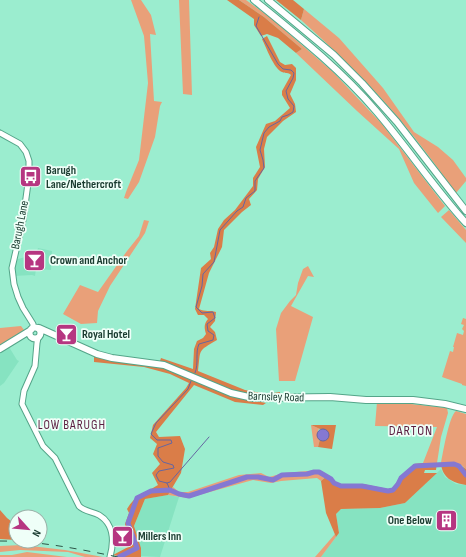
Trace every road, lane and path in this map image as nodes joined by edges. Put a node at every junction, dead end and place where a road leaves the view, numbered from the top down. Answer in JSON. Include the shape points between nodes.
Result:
{"nodes":[{"id":1,"x":254,"y":0,"type":"edge"},
{"id":2,"x":268,"y":0,"type":"edge"},
{"id":3,"x":0,"y":133,"type":"edge"},
{"id":4,"x":466,"y":210,"type":"edge"},
{"id":5,"x":466,"y":223,"type":"edge"},
{"id":6,"x":35,"y":334,"type":"junction"},
{"id":7,"x":0,"y":349,"type":"edge"},
{"id":8,"x":466,"y":409,"type":"edge"},
{"id":9,"x":110,"y":557,"type":"edge"}],
"edges":[{"from":1,"to":5,"type":"highway","via":[[321,55],[355,88]]},
{"from":2,"to":4,"type":"highway","via":[[334,55],[362,83],[397,122]]},
{"from":3,"to":6,"type":"main road","name":"Barugh Lane","via":[[20,144],[29,161],[29,176],[12,268],[18,297],[33,324]]},
{"from":6,"to":7,"type":"highway","name":"Barnsley Road","via":[[23,335]]},
{"from":6,"to":8,"type":"highway","name":"Barnsley Road","via":[[48,333],[112,358],[164,365],[231,393],[253,398],[413,400]]},
{"from":6,"to":9,"type":"main road","via":[[34,366],[22,404],[43,446],[56,458],[79,506],[99,516],[108,524],[113,540]]}]}
